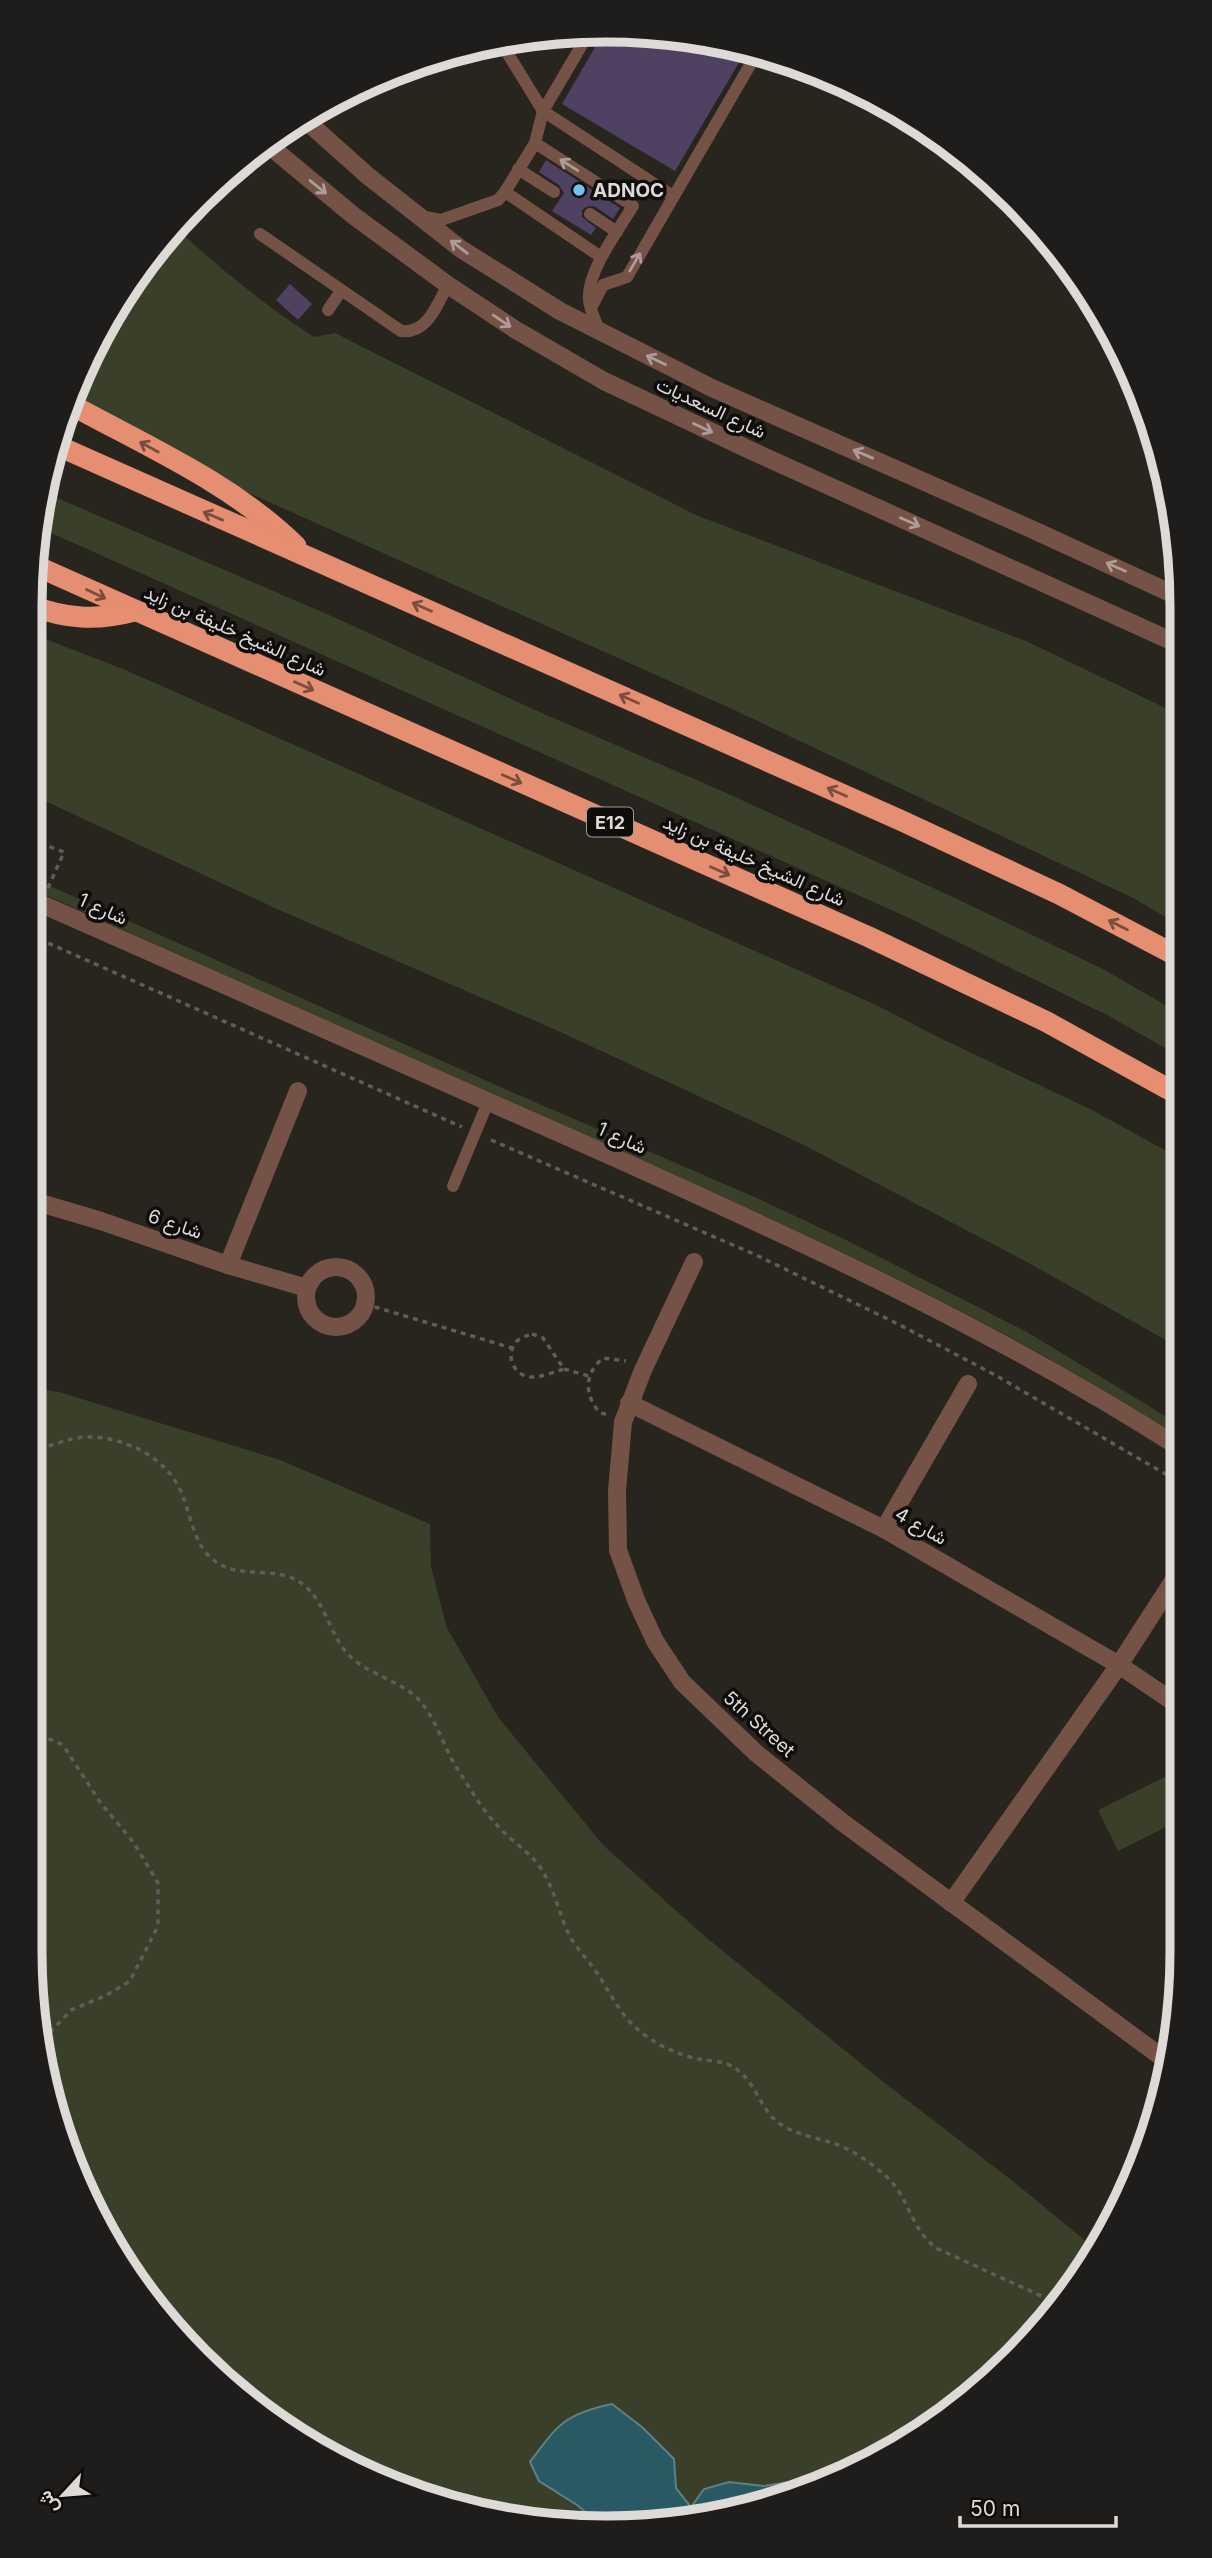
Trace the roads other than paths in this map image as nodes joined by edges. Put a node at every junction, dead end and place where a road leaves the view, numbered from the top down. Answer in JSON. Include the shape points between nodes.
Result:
{"nodes":[{"id":1,"x":583,"y":43,"type":"edge"},
{"id":2,"x":507,"y":51,"type":"edge"},
{"id":3,"x":752,"y":61,"type":"edge"},
{"id":4,"x":543,"y":111,"type":"junction"},
{"id":5,"x":310,"y":126,"type":"edge"},
{"id":6,"x":535,"y":143,"type":"junction"},
{"id":7,"x":275,"y":150,"type":"edge"},
{"id":8,"x":517,"y":169,"type":"junction"},
{"id":9,"x":505,"y":192,"type":"junction"},
{"id":10,"x":554,"y":192,"type":"dead end"},
{"id":11,"x":673,"y":196,"type":"junction"},
{"id":12,"x":590,"y":214,"type":"dead end"},
{"id":13,"x":420,"y":216,"type":"junction"},
{"id":14,"x":617,"y":232,"type":"junction"},
{"id":15,"x":260,"y":234,"type":"dead end"},
{"id":16,"x":601,"y":257,"type":"junction"},
{"id":17,"x":448,"y":285,"type":"junction"},
{"id":18,"x":341,"y":291,"type":"junction"},
{"id":19,"x":591,"y":308,"type":"junction"},
{"id":20,"x":328,"y":310,"type":"dead end"},
{"id":21,"x":600,"y":332,"type":"junction"},
{"id":22,"x":78,"y":408,"type":"edge"},
{"id":23,"x":65,"y":449,"type":"edge"},
{"id":24,"x":305,"y":555,"type":"junction"},
{"id":25,"x":43,"y":569,"type":"edge"},
{"id":26,"x":1170,"y":592,"type":"edge"},
{"id":27,"x":42,"y":608,"type":"edge"},
{"id":28,"x":134,"y":611,"type":"junction"},
{"id":29,"x":1170,"y":639,"type":"edge"},
{"id":30,"x":42,"y":905,"type":"edge"},
{"id":31,"x":1170,"y":952,"type":"edge"},
{"id":32,"x":1170,"y":1090,"type":"edge"},
{"id":33,"x":298,"y":1091,"type":"dead end"},
{"id":34,"x":488,"y":1102,"type":"junction"},
{"id":35,"x":453,"y":1186,"type":"dead end"},
{"id":36,"x":42,"y":1204,"type":"edge"},
{"id":37,"x":694,"y":1262,"type":"dead end"},
{"id":38,"x":228,"y":1265,"type":"junction"},
{"id":39,"x":307,"y":1288,"type":"junction"},
{"id":40,"x":968,"y":1384,"type":"dead end"},
{"id":41,"x":629,"y":1403,"type":"junction"},
{"id":42,"x":1170,"y":1442,"type":"edge"},
{"id":43,"x":884,"y":1529,"type":"junction"},
{"id":44,"x":1170,"y":1586,"type":"edge"},
{"id":45,"x":1119,"y":1665,"type":"junction"},
{"id":46,"x":1170,"y":1700,"type":"edge"},
{"id":47,"x":951,"y":1903,"type":"junction"},
{"id":48,"x":1160,"y":2056,"type":"edge"}],
"edges":[{"from":1,"to":4,"type":"lane"},
{"from":2,"to":4,"type":"lane"},
{"from":3,"to":11,"type":"lane"},
{"from":4,"to":6,"type":"lane"},
{"from":4,"to":11,"type":"lane"},
{"from":5,"to":13,"type":"street","name":"شارع السعديات"},
{"from":6,"to":8,"type":"lane"},
{"from":14,"to":6,"type":"lane","one_way":true,"via":[[632,205]]},
{"from":7,"to":17,"type":"street","name":"شارع السعديات","one_way":true},
{"from":8,"to":9,"type":"lane"},
{"from":8,"to":10,"type":"lane"},
{"from":9,"to":13,"type":"lane","via":[[498,200],[440,219]]},
{"from":9,"to":16,"type":"lane"},
{"from":19,"to":11,"type":"lane","one_way":true,"via":[[603,285],[627,277]]},
{"from":12,"to":14,"type":"lane"},
{"from":21,"to":13,"type":"street","name":"شارع السعديات","one_way":true,"via":[[489,268]]},
{"from":14,"to":16,"type":"lane"},
{"from":15,"to":18,"type":"lane"},
{"from":16,"to":19,"type":"lane","via":[[590,284]]},
{"from":17,"to":18,"type":"lane","via":[[425,323],[408,331],[395,328]]},
{"from":17,"to":29,"type":"street","name":"شارع السعديات","one_way":true,"via":[[556,354],[654,405]]},
{"from":18,"to":20,"type":"lane"},
{"from":19,"to":21,"type":"lane"},
{"from":26,"to":21,"type":"street","name":"شارع السعديات","one_way":true,"via":[[712,388]]},
{"from":24,"to":22,"type":"highway","one_way":true,"via":[[223,487]]},
{"from":24,"to":23,"type":"highway","one_way":true},
{"from":31,"to":24,"type":"highway","one_way":true,"via":[[922,830]]},
{"from":25,"to":28,"type":"highway","name":"شارع الشيخ خليفة بن زايد","number":"E12","one_way":true},
{"from":27,"to":28,"type":"highway","via":[[73,617],[113,617]]},
{"from":28,"to":32,"type":"highway","name":"شارع الشيخ خليفة بن زايد","number":"E12","one_way":true,"via":[[869,937],[1047,1023]]},
{"from":30,"to":34,"type":"street","name":"شارع 1"},
{"from":33,"to":38,"type":"street"},
{"from":34,"to":35,"type":"lane"},
{"from":34,"to":42,"type":"street","name":"شارع 1","via":[[699,1195],[976,1329]]},
{"from":36,"to":38,"type":"street","name":"شارع 6"},
{"from":37,"to":41,"type":"street","name":"5th Street"},
{"from":38,"to":39,"type":"street","name":"شارع 6"},
{"from":39,"to":39,"type":"street","via":[[329,1267],[349,1269],[363,1284],[365,1304],[355,1320],[328,1326],[307,1307]]},
{"from":40,"to":43,"type":"street"},
{"from":41,"to":43,"type":"street","name":"شارع 4"},
{"from":41,"to":47,"type":"street","name":"5th Street","via":[[617,1491],[618,1550],[655,1641],[682,1682],[756,1753]]},
{"from":43,"to":45,"type":"street","name":"شارع 4"},
{"from":44,"to":45,"type":"street"},
{"from":45,"to":46,"type":"street","name":"شارع 4"},
{"from":45,"to":47,"type":"street"},
{"from":47,"to":48,"type":"street","name":"5th Street"}]}
